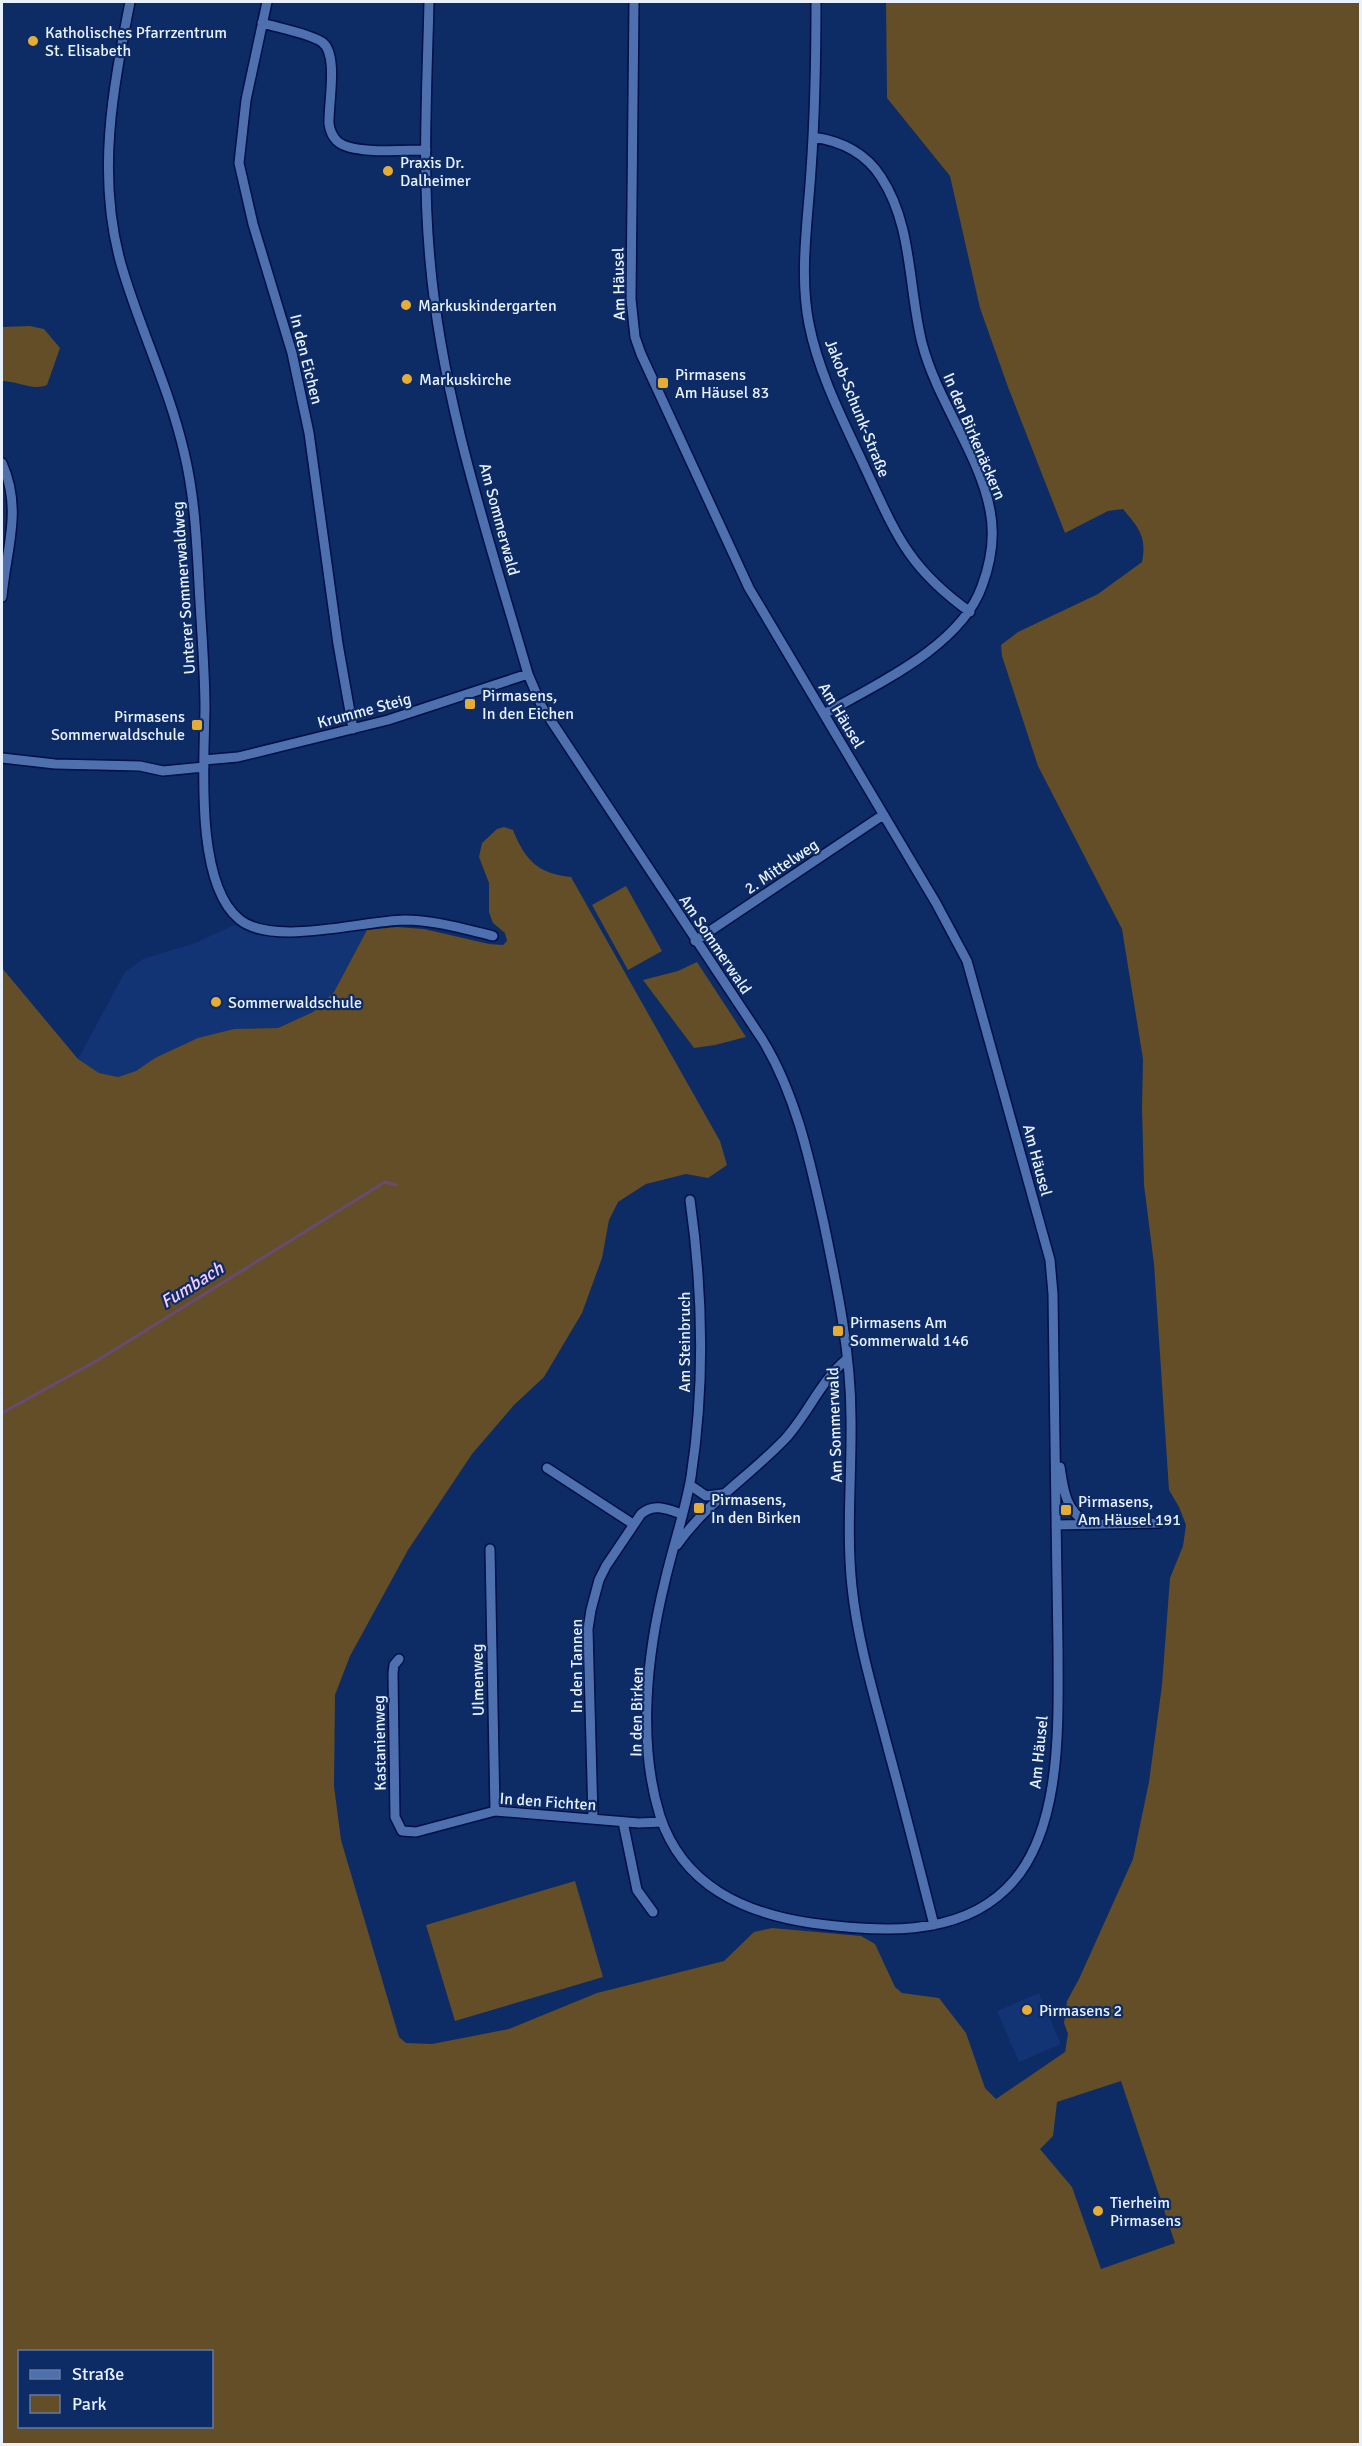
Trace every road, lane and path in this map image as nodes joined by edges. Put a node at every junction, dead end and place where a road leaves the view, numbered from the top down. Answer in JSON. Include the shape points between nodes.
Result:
{"nodes":[{"id":1,"x":130,"y":2,"type":"edge"},
{"id":2,"x":267,"y":2,"type":"edge"},
{"id":3,"x":429,"y":2,"type":"edge"},
{"id":4,"x":634,"y":2,"type":"edge"},
{"id":5,"x":816,"y":2,"type":"edge"},
{"id":6,"x":262,"y":23,"type":"junction"},
{"id":7,"x":813,"y":137,"type":"junction"},
{"id":8,"x":426,"y":150,"type":"junction"},
{"id":9,"x":2,"y":463,"type":"edge"},
{"id":10,"x":2,"y":597,"type":"edge"},
{"id":11,"x":970,"y":612,"type":"junction"},
{"id":12,"x":528,"y":674,"type":"junction"},
{"id":13,"x":824,"y":714,"type":"junction"},
{"id":14,"x":353,"y":729,"type":"junction"},
{"id":15,"x":2,"y":758,"type":"edge"},
{"id":16,"x":204,"y":763,"type":"junction"},
{"id":17,"x":883,"y":815,"type":"junction"},
{"id":18,"x":493,"y":936,"type":"dead end"},
{"id":19,"x":695,"y":941,"type":"junction"},
{"id":20,"x":690,"y":1200,"type":"dead end"},
{"id":21,"x":847,"y":1359,"type":"junction"},
{"id":22,"x":1055,"y":1442,"type":"junction"},
{"id":23,"x":547,"y":1468,"type":"dead end"},
{"id":24,"x":690,"y":1485,"type":"junction"},
{"id":25,"x":722,"y":1494,"type":"junction"},
{"id":26,"x":682,"y":1514,"type":"junction"},
{"id":27,"x":1159,"y":1523,"type":"dead end"},
{"id":28,"x":633,"y":1524,"type":"junction"},
{"id":29,"x":1087,"y":1524,"type":"junction"},
{"id":30,"x":1056,"y":1525,"type":"junction"},
{"id":31,"x":490,"y":1549,"type":"dead end"},
{"id":32,"x":672,"y":1551,"type":"junction"},
{"id":33,"x":399,"y":1659,"type":"dead end"},
{"id":34,"x":495,"y":1811,"type":"junction"},
{"id":35,"x":593,"y":1819,"type":"junction"},
{"id":36,"x":623,"y":1822,"type":"junction"},
{"id":37,"x":662,"y":1822,"type":"junction"},
{"id":38,"x":399,"y":1828,"type":"joint"},
{"id":39,"x":653,"y":1912,"type":"dead end"},
{"id":40,"x":934,"y":1925,"type":"junction"}],
"edges":[{"from":1,"to":16,"type":"street","name":"Unterer Sommerwaldweg","via":[[110,116],[110,214],[120,262],[166,388],[189,479],[204,666]]},
{"from":2,"to":6,"type":"street","name":"In den Eichen"},
{"from":3,"to":8,"type":"street","name":"Am Sommerwald"},
{"from":4,"to":13,"type":"street","name":"Am Häusel","via":[[631,299],[635,337],[739,569]]},
{"from":5,"to":7,"type":"street","name":"Jakob-Schunk-Straße"},
{"from":6,"to":8,"type":"street","via":[[317,39],[327,47],[332,60],[329,124],[337,141],[352,148]]},
{"from":6,"to":14,"type":"street","name":"In den Eichen","via":[[246,100],[239,163],[308,428]]},
{"from":7,"to":11,"type":"street","name":"Jakob-Schunk-Straße","via":[[805,278],[809,324],[822,367],[899,540],[920,570]]},
{"from":7,"to":11,"type":"street","name":"In den Birkenäckern","via":[[834,141],[865,158],[891,193],[900,219],[925,353],[979,476],[990,512],[990,556]]},
{"from":8,"to":12,"type":"street","name":"Am Sommerwald","via":[[430,261],[447,376]]},
{"from":9,"to":10,"type":"street","via":[[10,485],[14,517]]},
{"from":11,"to":13,"type":"street","name":"In den Birkenäckern","via":[[926,653]]},
{"from":12,"to":14,"type":"street","name":"Krumme Steig","via":[[424,710]]},
{"from":12,"to":19,"type":"street","name":"Am Sommerwald","via":[[542,707]]},
{"from":13,"to":17,"type":"street","name":"Am Häusel"},
{"from":14,"to":16,"type":"street","name":"Krumme Steig"},
{"from":15,"to":16,"type":"street","name":"Krumme Steig","via":[[140,766],[163,771]]},
{"from":16,"to":18,"type":"street","name":"Unterer Sommerwaldweg","via":[[212,870],[231,911],[250,926],[282,932],[407,920]]},
{"from":17,"to":19,"type":"street","name":"2. Mittelweg"},
{"from":17,"to":22,"type":"street","name":"Am Häusel","via":[[953,933],[978,993],[1050,1260]]},
{"from":19,"to":21,"type":"street","name":"Am Sommerwald","via":[[762,1039],[788,1091],[819,1201]]},
{"from":20,"to":24,"type":"street","name":"Am Steinbruch","via":[[702,1334]]},
{"from":21,"to":25,"type":"street","name":"In den Birken","via":[[787,1437]]},
{"from":21,"to":40,"type":"street","name":"Am Sommerwald","via":[[852,1417],[850,1548],[855,1613]]},
{"from":22,"to":29,"type":"street","name":"Am Häusel","via":[[1065,1497],[1074,1514]]},
{"from":22,"to":30,"type":"street","name":"Am Häusel"},
{"from":23,"to":28,"type":"street"},
{"from":24,"to":25,"type":"street","via":[[706,1496]]},
{"from":24,"to":26,"type":"street","name":"Am Steinbruch"},
{"from":25,"to":32,"type":"street","name":"In den Birken"},
{"from":26,"to":28,"type":"street","name":"In den Tannen","via":[[652,1507]]},
{"from":26,"to":32,"type":"street","name":"Am Steinbruch"},
{"from":27,"to":29,"type":"street"},
{"from":28,"to":35,"type":"street","name":"In den Tannen","via":[[599,1580],[588,1629]]},
{"from":29,"to":30,"type":"street"},
{"from":30,"to":40,"type":"street","name":"Am Häusel","via":[[1057,1727],[1051,1787],[1040,1833],[1021,1872],[996,1898],[967,1916]]},
{"from":31,"to":34,"type":"street","name":"Ulmenweg"},
{"from":32,"to":37,"type":"street","name":"In den Birken","via":[[655,1630],[648,1705],[650,1767]]},
{"from":33,"to":38,"type":"street","name":"Kastanienweg","via":[[393,1673],[395,1817]]},
{"from":34,"to":35,"type":"street","name":"In den Fichten"},
{"from":34,"to":38,"type":"street","name":"In den Fichten","via":[[416,1832]]},
{"from":35,"to":36,"type":"street","name":"In den Fichten"},
{"from":36,"to":37,"type":"street","name":"In den Fichten"},
{"from":36,"to":39,"type":"street","via":[[637,1890]]},
{"from":37,"to":40,"type":"street","name":"In den Birken","via":[[703,1880],[749,1909],[836,1926],[899,1929]]}]}
